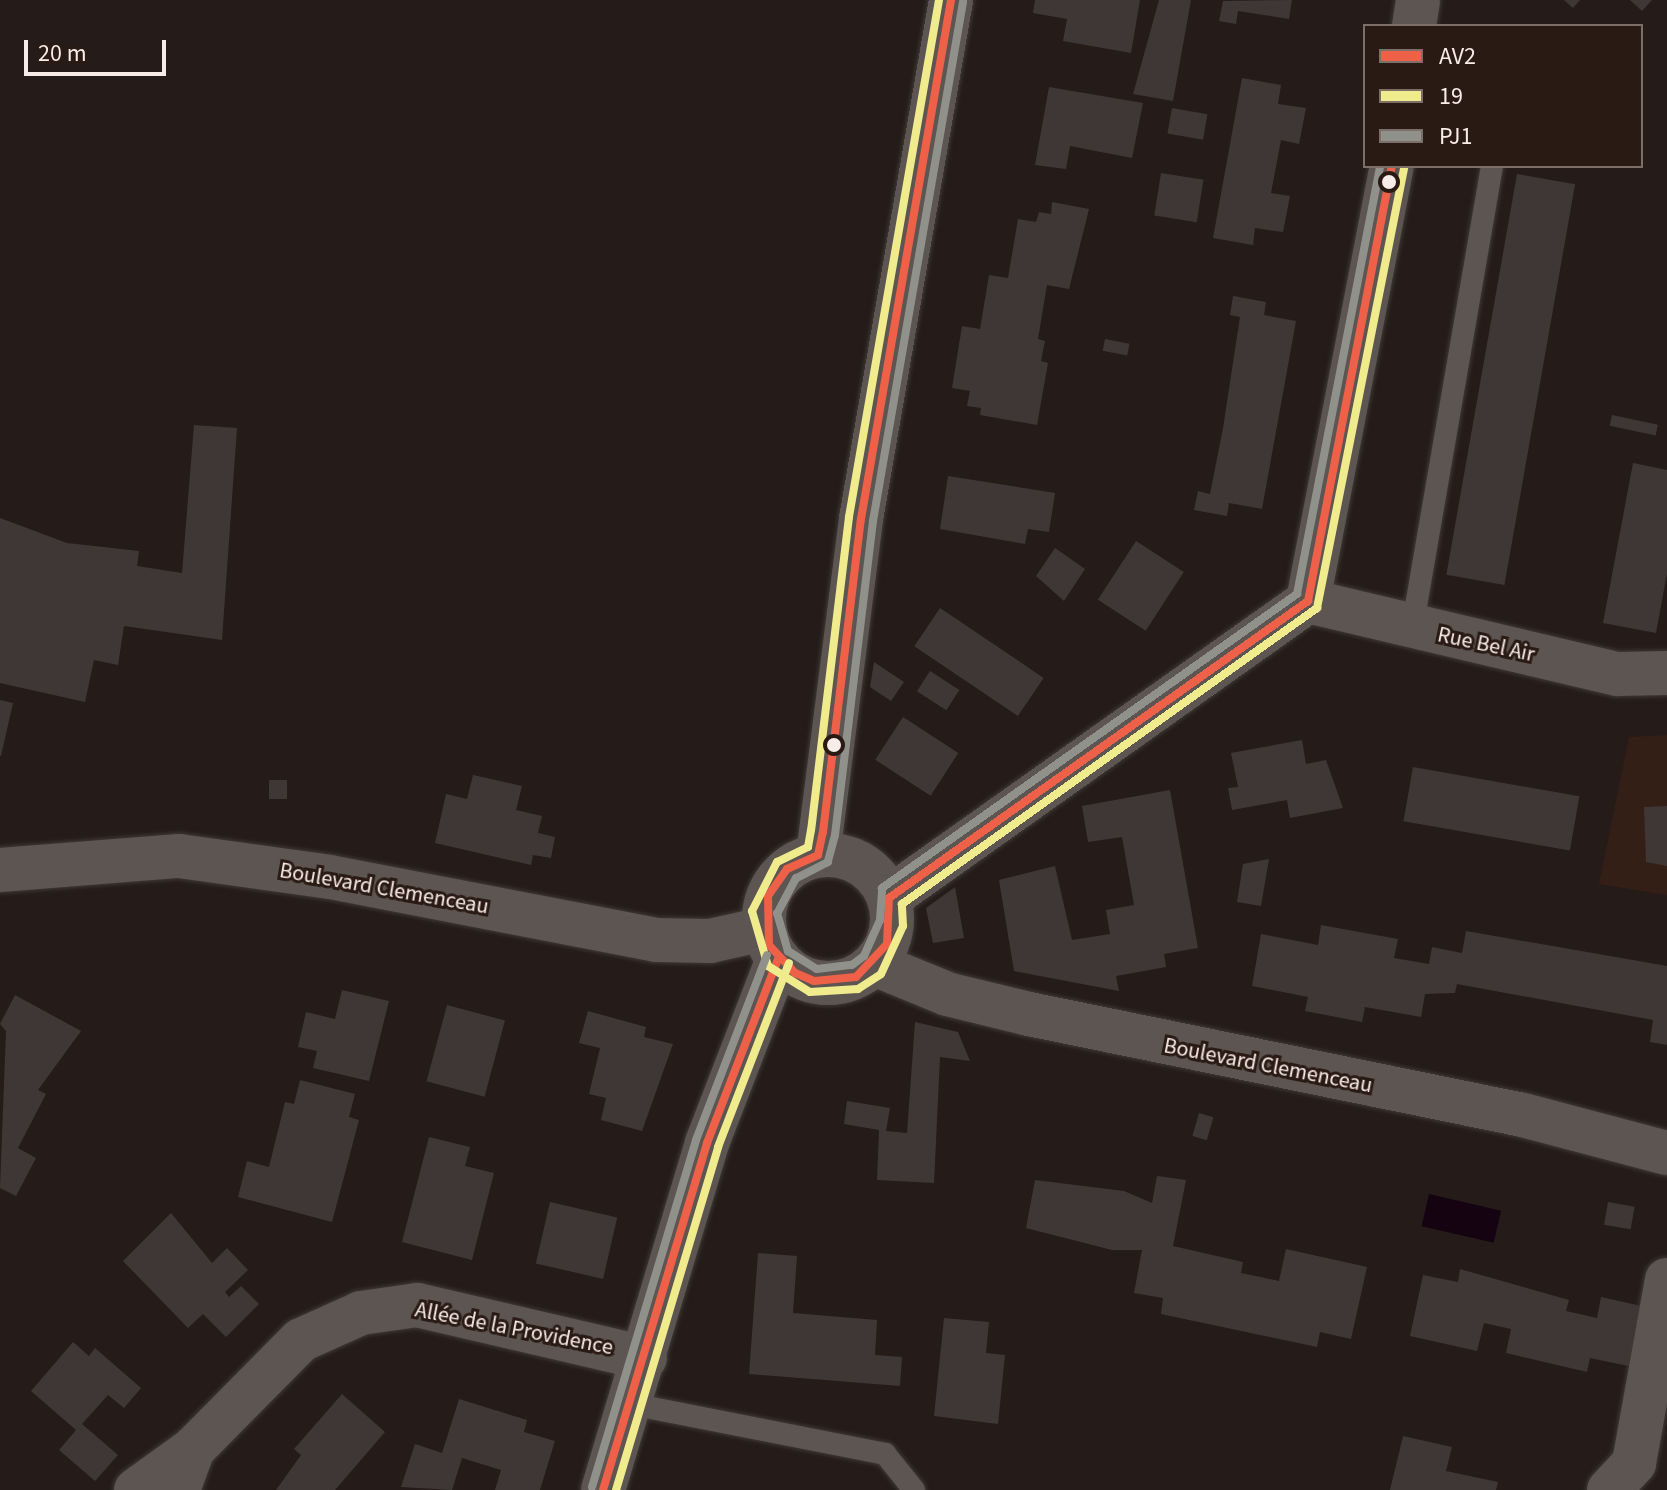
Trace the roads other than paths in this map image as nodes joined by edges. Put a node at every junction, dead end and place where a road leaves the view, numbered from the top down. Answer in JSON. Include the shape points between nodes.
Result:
{"nodes":[{"id":1,"x":951,"y":0,"type":"edge"},
{"id":2,"x":1418,"y":0,"type":"edge"},
{"id":3,"x":1414,"y":24,"type":"edge"},
{"id":4,"x":1392,"y":168,"type":"edge"},
{"id":5,"x":1492,"y":168,"type":"edge"},
{"id":6,"x":1308,"y":601,"type":"junction"},
{"id":7,"x":1412,"y":629,"type":"junction"},
{"id":8,"x":1667,"y":673,"type":"edge"},
{"id":9,"x":818,"y":855,"type":"junction"},
{"id":10,"x":0,"y":870,"type":"edge"},
{"id":11,"x":889,"y":898,"type":"junction"},
{"id":12,"x":771,"y":944,"type":"junction"},
{"id":13,"x":874,"y":964,"type":"junction"},
{"id":14,"x":1667,"y":1153,"type":"edge"},
{"id":15,"x":1667,"y":1280,"type":"edge"},
{"id":16,"x":645,"y":1358,"type":"junction"},
{"id":17,"x":631,"y":1404,"type":"junction"},
{"id":18,"x":193,"y":1449,"type":"junction"},
{"id":19,"x":136,"y":1490,"type":"edge"},
{"id":20,"x":178,"y":1490,"type":"edge"},
{"id":21,"x":603,"y":1490,"type":"edge"},
{"id":22,"x":914,"y":1490,"type":"edge"},
{"id":23,"x":1609,"y":1490,"type":"edge"}],
"edges":[{"from":1,"to":9,"type":"street","via":[[861,519]]},
{"from":2,"to":3,"type":"street"},
{"from":4,"to":6,"type":"street"},
{"from":5,"to":7,"type":"lane"},
{"from":6,"to":7,"type":"street","name":"Rue Bel Air"},
{"from":6,"to":11,"type":"street"},
{"from":7,"to":8,"type":"street","name":"Rue Bel Air","via":[[1618,674]]},
{"from":9,"to":11,"type":"street","via":[[861,864]]},
{"from":9,"to":12,"type":"street","via":[[776,881]]},
{"from":10,"to":12,"type":"street","name":"Boulevard Clemenceau","via":[[179,856],[330,877],[656,940]]},
{"from":11,"to":13,"type":"street","via":[[892,922]]},
{"from":12,"to":13,"type":"street","via":[[825,982],[856,977]]},
{"from":12,"to":16,"type":"street"},
{"from":13,"to":14,"type":"street","name":"Boulevard Clemenceau","via":[[1015,1010],[1523,1115]]},
{"from":15,"to":23,"type":"street","via":[[1634,1463]]},
{"from":16,"to":17,"type":"street"},
{"from":16,"to":18,"type":"street","name":"Allée de la Providence","via":[[417,1305],[361,1313],[301,1340]]},
{"from":17,"to":21,"type":"street"},
{"from":17,"to":22,"type":"lane","via":[[885,1454]]},
{"from":18,"to":19,"type":"street","name":"Allée de la Providence"},
{"from":18,"to":20,"type":"street","name":"Allée de la Providence"}]}
